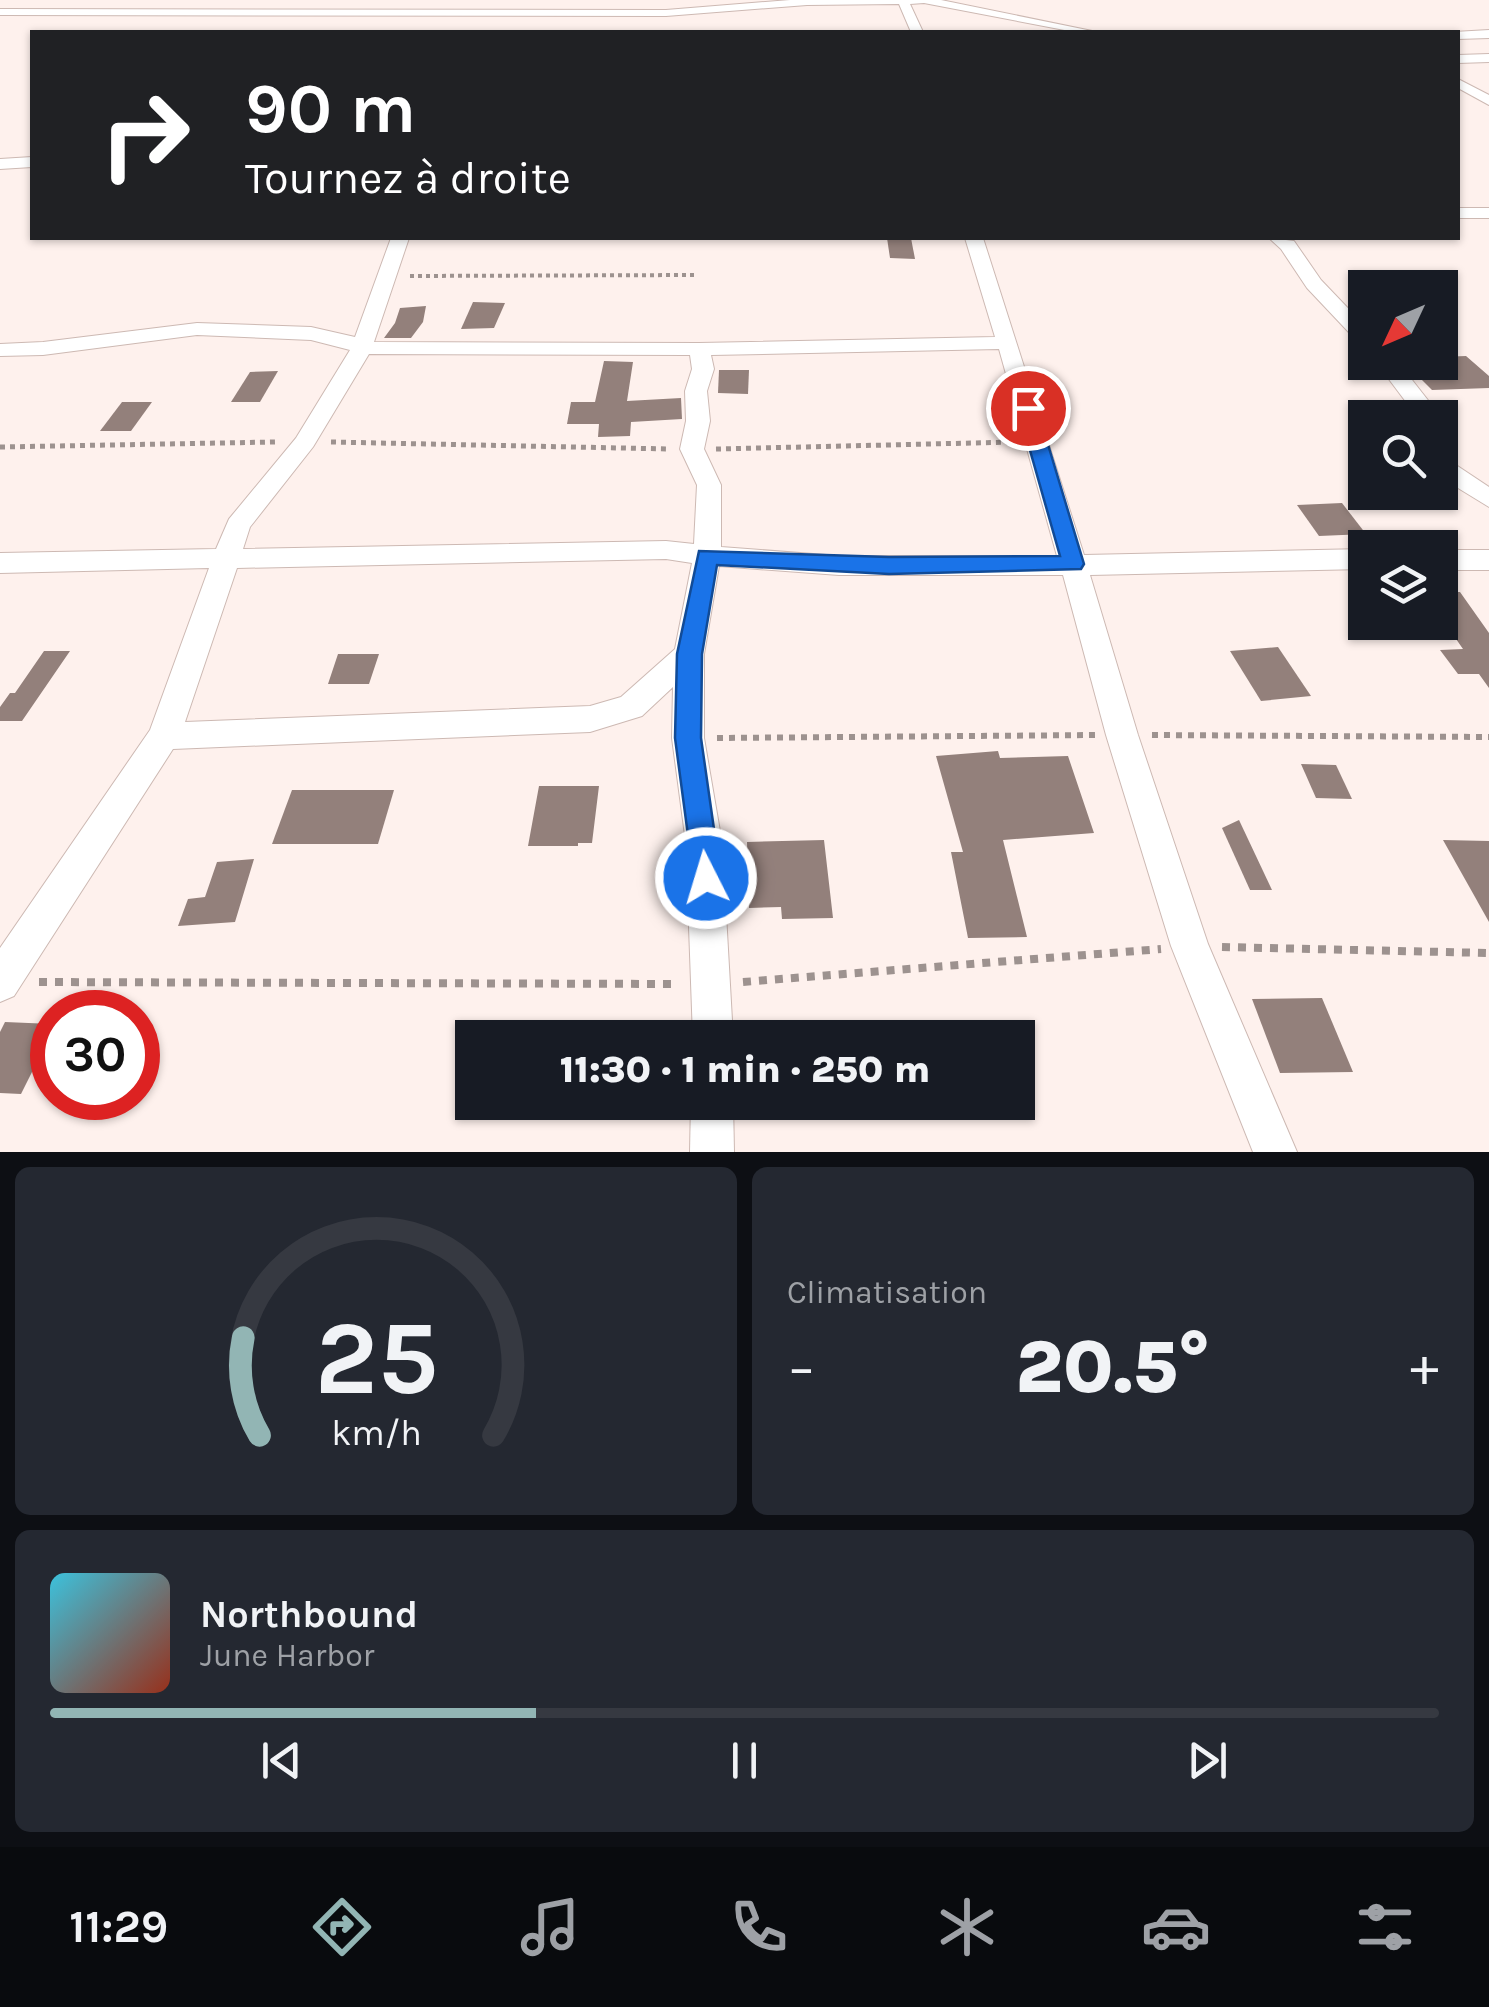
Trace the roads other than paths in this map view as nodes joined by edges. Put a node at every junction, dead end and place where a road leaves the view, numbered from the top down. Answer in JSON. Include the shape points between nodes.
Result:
{"nodes":[{"id":1,"x":903,"y":1,"type":"edge"},
{"id":2,"x":0,"y":12,"type":"edge"},
{"id":3,"x":518,"y":12,"type":"edge"},
{"id":4,"x":916,"y":30,"type":"edge"},
{"id":5,"x":1081,"y":30,"type":"edge"},
{"id":6,"x":1489,"y":34,"type":"edge"},
{"id":7,"x":1460,"y":35,"type":"edge"},
{"id":8,"x":1489,"y":58,"type":"edge"},
{"id":9,"x":1460,"y":59,"type":"edge"},
{"id":10,"x":1460,"y":84,"type":"edge"},
{"id":11,"x":1489,"y":101,"type":"edge"},
{"id":12,"x":30,"y":162,"type":"edge"},
{"id":13,"x":0,"y":164,"type":"edge"},
{"id":14,"x":1460,"y":213,"type":"edge"},
{"id":15,"x":1489,"y":213,"type":"edge"},
{"id":16,"x":399,"y":240,"type":"edge"},
{"id":17,"x":975,"y":240,"type":"edge"},
{"id":18,"x":1281,"y":240,"type":"edge"},
{"id":19,"x":1348,"y":320,"type":"edge"},
{"id":20,"x":1008,"y":343,"type":"junction"},
{"id":21,"x":362,"y":348,"type":"junction"},
{"id":22,"x":699,"y":349,"type":"junction"},
{"id":23,"x":0,"y":350,"type":"edge"},
{"id":24,"x":1400,"y":380,"type":"edge"},
{"id":25,"x":1416,"y":400,"type":"edge"},
{"id":26,"x":1458,"y":478,"type":"edge"},
{"id":27,"x":1489,"y":499,"type":"edge"},
{"id":28,"x":707,"y":556,"type":"junction"},
{"id":29,"x":1348,"y":559,"type":"edge"},
{"id":30,"x":227,"y":560,"type":"junction"},
{"id":31,"x":1458,"y":560,"type":"edge"},
{"id":32,"x":1489,"y":560,"type":"edge"},
{"id":33,"x":0,"y":563,"type":"edge"},
{"id":34,"x":1073,"y":564,"type":"junction"},
{"id":35,"x":690,"y":654,"type":"junction"},
{"id":36,"x":164,"y":736,"type":"junction"},
{"id":37,"x":0,"y":982,"type":"edge"},
{"id":38,"x":712,"y":1020,"type":"edge"},
{"id":39,"x":712,"y":1120,"type":"edge"},
{"id":40,"x":712,"y":1152,"type":"edge"},
{"id":41,"x":1275,"y":1152,"type":"edge"}],
"edges":[{"from":1,"to":3,"type":"street","via":[[666,14]]},
{"from":1,"to":4,"type":"street"},
{"from":1,"to":5,"type":"street","via":[[944,2]]},
{"from":2,"to":3,"type":"street"},
{"from":6,"to":7,"type":"street"},
{"from":8,"to":9,"type":"street"},
{"from":10,"to":11,"type":"street"},
{"from":12,"to":13,"type":"street"},
{"from":14,"to":15,"type":"street"},
{"from":16,"to":21,"type":"street"},
{"from":17,"to":20,"type":"street"},
{"from":18,"to":19,"type":"street"},
{"from":20,"to":22,"type":"street"},
{"from":20,"to":34,"type":"street"},
{"from":21,"to":22,"type":"street"},
{"from":21,"to":23,"type":"street","via":[[324,334],[223,329]]},
{"from":21,"to":30,"type":"street","via":[[306,442],[238,525]]},
{"from":22,"to":28,"type":"street","via":[[703,370],[692,449],[709,485]]},
{"from":24,"to":25,"type":"street"},
{"from":26,"to":27,"type":"street"},
{"from":28,"to":30,"type":"street","via":[[666,550]]},
{"from":28,"to":34,"type":"street","via":[[889,566]]},
{"from":28,"to":35,"type":"street"},
{"from":29,"to":34,"type":"street"},
{"from":30,"to":33,"type":"street"},
{"from":30,"to":36,"type":"street"},
{"from":31,"to":32,"type":"street"},
{"from":34,"to":41,"type":"street","via":[[1190,946]]},
{"from":35,"to":36,"type":"street","via":[[631,707],[590,719]]},
{"from":35,"to":38,"type":"street","via":[[688,738],[704,843]]},
{"from":36,"to":37,"type":"street"},
{"from":39,"to":40,"type":"street"}]}
